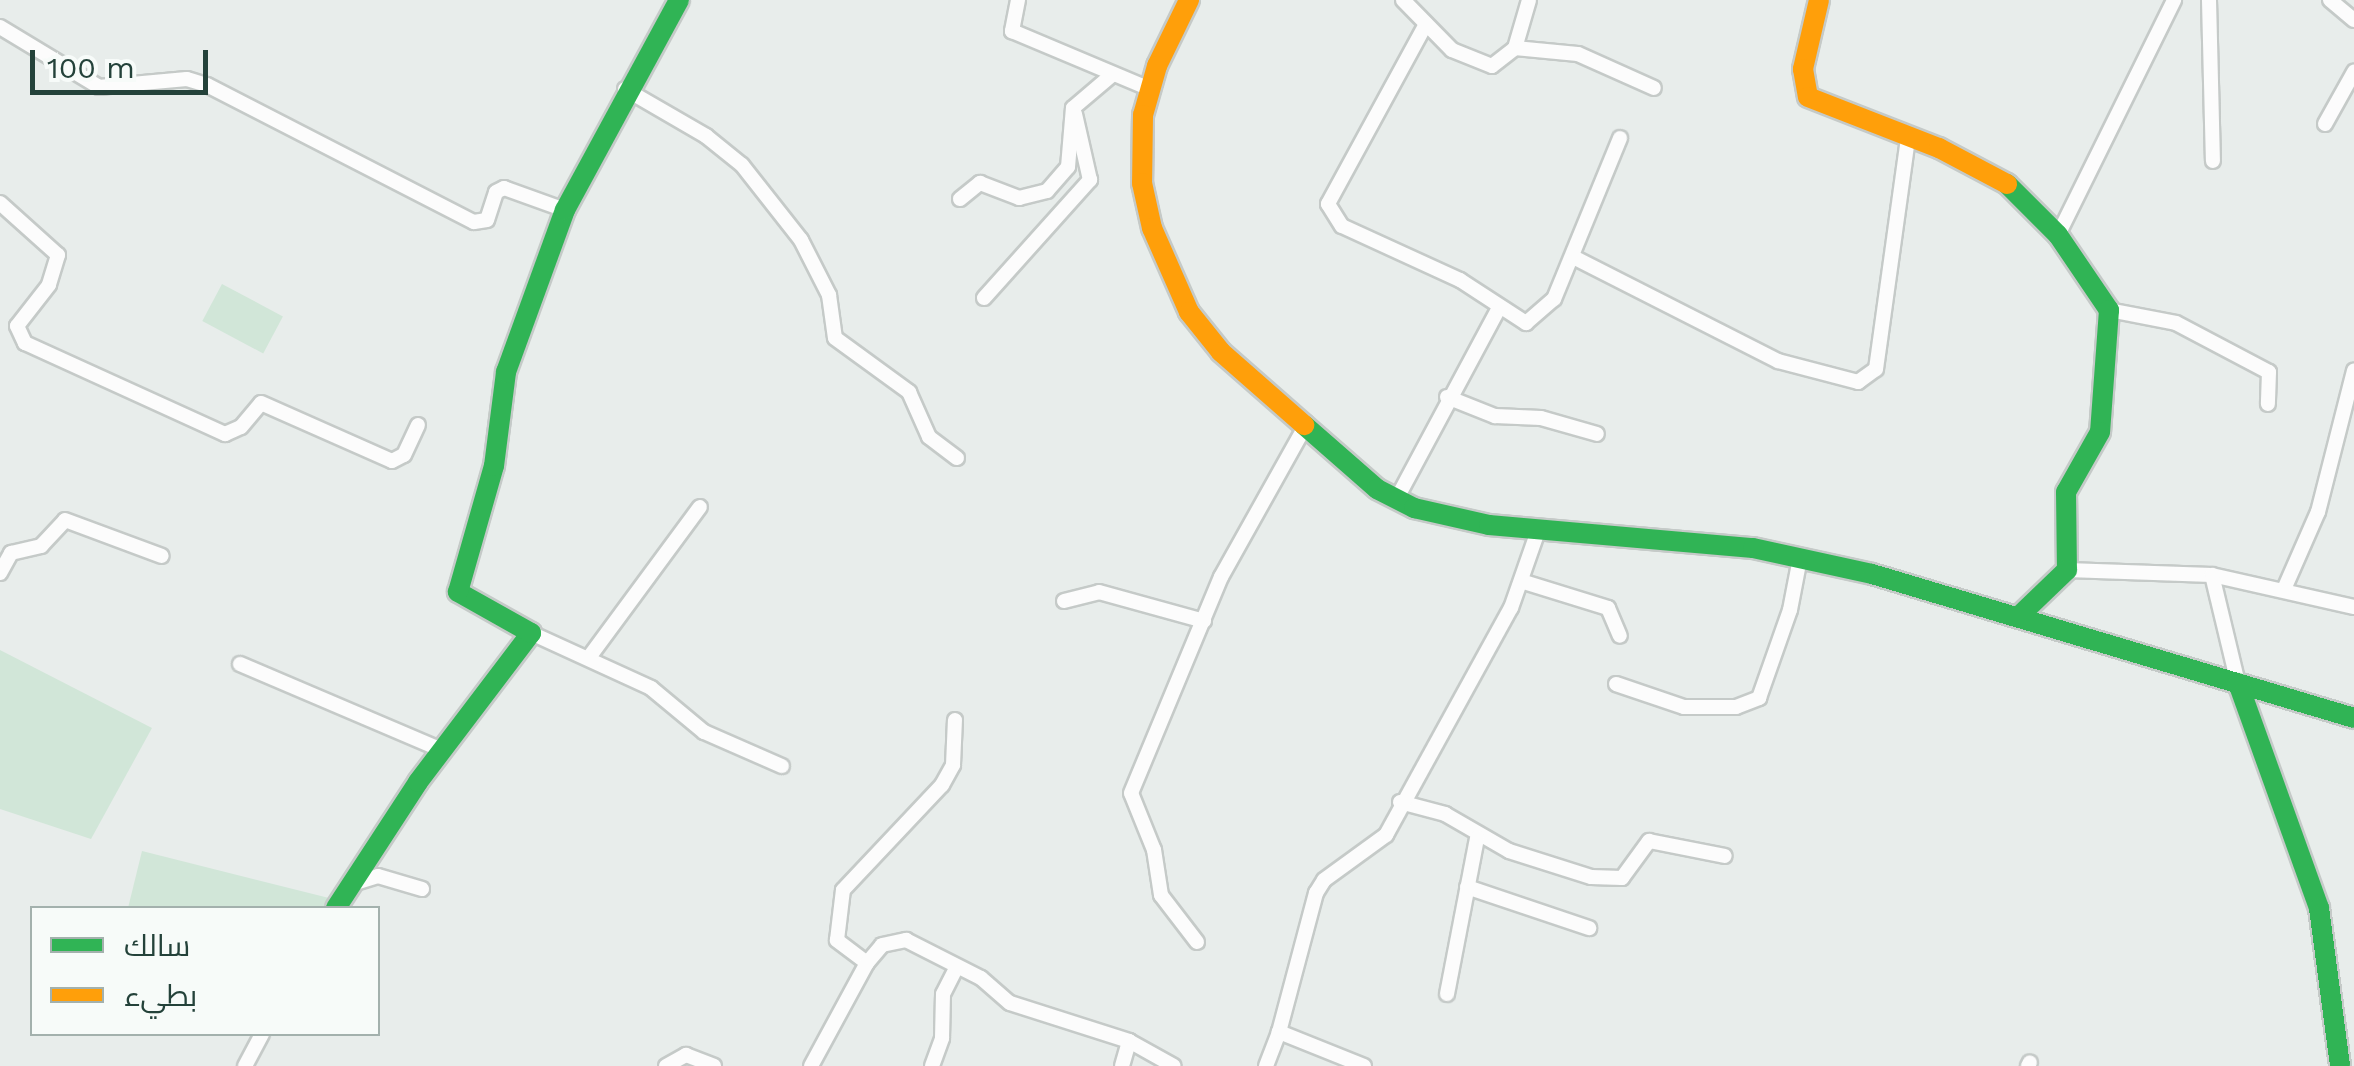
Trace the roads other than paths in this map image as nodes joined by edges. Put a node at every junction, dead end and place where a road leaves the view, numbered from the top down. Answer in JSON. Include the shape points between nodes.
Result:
{"nodes":[{"id":1,"x":679,"y":0,"type":"edge"},
{"id":2,"x":1018,"y":0,"type":"edge"},
{"id":3,"x":1188,"y":0,"type":"edge"},
{"id":4,"x":1403,"y":0,"type":"edge"},
{"id":5,"x":1528,"y":0,"type":"edge"},
{"id":6,"x":1819,"y":0,"type":"edge"},
{"id":7,"x":2174,"y":0,"type":"edge"},
{"id":8,"x":2209,"y":0,"type":"edge"},
{"id":9,"x":2330,"y":0,"type":"edge"},
{"id":10,"x":2354,"y":20,"type":"edge"},
{"id":11,"x":1426,"y":24,"type":"junction"},
{"id":12,"x":0,"y":27,"type":"edge"},
{"id":13,"x":1515,"y":48,"type":"junction"},
{"id":14,"x":2354,"y":72,"type":"edge"},
{"id":15,"x":1113,"y":74,"type":"junction"},
{"id":16,"x":1654,"y":88,"type":"dead end"},
{"id":17,"x":625,"y":89,"type":"junction"},
{"id":18,"x":1150,"y":89,"type":"junction"},
{"id":19,"x":1074,"y":108,"type":"junction"},
{"id":20,"x":2325,"y":124,"type":"dead end"},
{"id":21,"x":1908,"y":137,"type":"junction"},
{"id":22,"x":1620,"y":138,"type":"dead end"},
{"id":23,"x":2213,"y":160,"type":"dead end"},
{"id":24,"x":960,"y":199,"type":"dead end"},
{"id":25,"x":0,"y":202,"type":"edge"},
{"id":26,"x":565,"y":210,"type":"junction"},
{"id":27,"x":2058,"y":235,"type":"junction"},
{"id":28,"x":1573,"y":256,"type":"junction"},
{"id":29,"x":984,"y":298,"type":"dead end"},
{"id":30,"x":1499,"y":308,"type":"junction"},
{"id":31,"x":2109,"y":310,"type":"junction"},
{"id":32,"x":2354,"y":371,"type":"edge"},
{"id":33,"x":1447,"y":397,"type":"junction"},
{"id":34,"x":2268,"y":404,"type":"dead end"},
{"id":35,"x":418,"y":425,"type":"dead end"},
{"id":36,"x":1303,"y":430,"type":"junction"},
{"id":37,"x":1597,"y":434,"type":"dead end"},
{"id":38,"x":957,"y":458,"type":"dead end"},
{"id":39,"x":1396,"y":500,"type":"junction"},
{"id":40,"x":700,"y":507,"type":"dead end"},
{"id":41,"x":1538,"y":531,"type":"junction"},
{"id":42,"x":162,"y":556,"type":"dead end"},
{"id":43,"x":1800,"y":558,"type":"junction"},
{"id":44,"x":2067,"y":570,"type":"junction"},
{"id":45,"x":0,"y":574,"type":"edge"},
{"id":46,"x":2212,"y":575,"type":"junction"},
{"id":47,"x":1524,"y":582,"type":"junction"},
{"id":48,"x":2285,"y":587,"type":"junction"},
{"id":49,"x":1064,"y":601,"type":"dead end"},
{"id":50,"x":2354,"y":607,"type":"edge"},
{"id":51,"x":2020,"y":615,"type":"junction"},
{"id":52,"x":1204,"y":621,"type":"junction"},
{"id":53,"x":531,"y":633,"type":"junction"},
{"id":54,"x":1620,"y":636,"type":"dead end"},
{"id":55,"x":590,"y":656,"type":"junction"},
{"id":56,"x":240,"y":664,"type":"dead end"},
{"id":57,"x":2238,"y":683,"type":"junction"},
{"id":58,"x":1616,"y":684,"type":"dead end"},
{"id":59,"x":2354,"y":718,"type":"edge"},
{"id":60,"x":955,"y":720,"type":"dead end"},
{"id":61,"x":442,"y":750,"type":"junction"},
{"id":62,"x":782,"y":766,"type":"dead end"},
{"id":63,"x":1400,"y":802,"type":"junction"},
{"id":64,"x":1477,"y":838,"type":"junction"},
{"id":65,"x":1725,"y":856,"type":"dead end"},
{"id":66,"x":352,"y":884,"type":"junction"},
{"id":67,"x":1467,"y":887,"type":"junction"},
{"id":68,"x":422,"y":889,"type":"dead end"},
{"id":69,"x":337,"y":906,"type":"edge"},
{"id":70,"x":1589,"y":928,"type":"dead end"},
{"id":71,"x":1197,"y":942,"type":"dead end"},
{"id":72,"x":868,"y":963,"type":"junction"},
{"id":73,"x":956,"y":968,"type":"junction"},
{"id":74,"x":1447,"y":994,"type":"dead end"},
{"id":75,"x":1279,"y":1032,"type":"junction"},
{"id":76,"x":261,"y":1036,"type":"edge"},
{"id":77,"x":1128,"y":1041,"type":"junction"},
{"id":78,"x":245,"y":1066,"type":"edge"},
{"id":79,"x":666,"y":1066,"type":"edge"},
{"id":80,"x":714,"y":1066,"type":"edge"},
{"id":81,"x":811,"y":1066,"type":"edge"},
{"id":82,"x":932,"y":1066,"type":"edge"},
{"id":83,"x":1122,"y":1066,"type":"edge"},
{"id":84,"x":1174,"y":1066,"type":"edge"},
{"id":85,"x":1266,"y":1066,"type":"edge"},
{"id":86,"x":1364,"y":1066,"type":"edge"},
{"id":87,"x":2340,"y":1066,"type":"edge"}],
"edges":[{"from":1,"to":17,"type":"street"},
{"from":2,"to":15,"type":"street","via":[[1012,30]]},
{"from":3,"to":18,"type":"street"},
{"from":4,"to":11,"type":"street"},
{"from":5,"to":13,"type":"street"},
{"from":6,"to":21,"type":"street","via":[[1803,69],[1808,97]]},
{"from":7,"to":27,"type":"street"},
{"from":8,"to":23,"type":"street"},
{"from":9,"to":10,"type":"street"},
{"from":11,"to":13,"type":"street","via":[[1452,50],[1492,66]]},
{"from":11,"to":30,"type":"street","via":[[1328,204],[1330,213],[1342,226],[1460,280]]},
{"from":12,"to":26,"type":"street","via":[[100,87],[187,79],[208,85],[466,219],[487,220],[496,192],[504,188]]},
{"from":13,"to":16,"type":"street","via":[[1578,54]]},
{"from":14,"to":20,"type":"street"},
{"from":15,"to":18,"type":"street"},
{"from":15,"to":19,"type":"street"},
{"from":17,"to":26,"type":"street"},
{"from":17,"to":38,"type":"street","via":[[742,164],[800,240],[829,295],[835,338],[909,392],[929,438]]},
{"from":18,"to":36,"type":"street","via":[[1140,142],[1142,183],[1166,262],[1189,312],[1221,352]]},
{"from":19,"to":24,"type":"street","via":[[1068,167],[1047,191],[1019,198],[980,183]]},
{"from":19,"to":29,"type":"street","via":[[1090,180]]},
{"from":21,"to":27,"type":"street","via":[[2008,184]]},
{"from":21,"to":28,"type":"street","via":[[1876,369],[1858,382],[1778,361]]},
{"from":22,"to":28,"type":"street"},
{"from":25,"to":35,"type":"street","via":[[58,255],[49,285],[17,326],[25,343],[225,434],[241,427],[260,403],[392,461],[404,455]]},
{"from":26,"to":53,"type":"street","via":[[506,372],[494,466],[458,583],[466,602]]},
{"from":27,"to":31,"type":"street"},
{"from":28,"to":30,"type":"street","via":[[1554,300],[1536,319],[1526,323]]},
{"from":30,"to":33,"type":"street"},
{"from":31,"to":34,"type":"street","via":[[2176,323],[2269,372]]},
{"from":31,"to":44,"type":"street","via":[[2100,432],[2066,492]]},
{"from":32,"to":48,"type":"street","via":[[2318,512]]},
{"from":33,"to":37,"type":"street","via":[[1495,416],[1541,418]]},
{"from":33,"to":39,"type":"street"},
{"from":36,"to":39,"type":"street"},
{"from":36,"to":52,"type":"street","via":[[1256,508]]},
{"from":39,"to":41,"type":"street","via":[[1472,522]]},
{"from":40,"to":55,"type":"street"},
{"from":41,"to":43,"type":"street","via":[[1752,548]]},
{"from":41,"to":47,"type":"street"},
{"from":42,"to":45,"type":"street","via":[[65,520],[42,546],[11,553]]},
{"from":43,"to":51,"type":"street"},
{"from":43,"to":58,"type":"street","via":[[1790,610],[1759,698],[1736,707],[1684,707]]},
{"from":44,"to":46,"type":"street"},
{"from":44,"to":51,"type":"street"},
{"from":46,"to":48,"type":"street"},
{"from":46,"to":57,"type":"street"},
{"from":47,"to":54,"type":"street","via":[[1608,608]]},
{"from":47,"to":63,"type":"street"},
{"from":48,"to":50,"type":"street"},
{"from":49,"to":52,"type":"street","via":[[1099,592]]},
{"from":51,"to":57,"type":"street"},
{"from":52,"to":71,"type":"street","via":[[1131,793],[1154,850],[1160,895]]},
{"from":53,"to":55,"type":"street"},
{"from":53,"to":61,"type":"street"},
{"from":55,"to":62,"type":"street","via":[[651,688],[704,732]]},
{"from":56,"to":61,"type":"street"},
{"from":57,"to":59,"type":"street"},
{"from":57,"to":87,"type":"street","via":[[2319,908]]},
{"from":60,"to":72,"type":"street","via":[[954,765],[942,785],[843,890],[838,940]]},
{"from":61,"to":66,"type":"street"},
{"from":63,"to":64,"type":"street","via":[[1444,814]]},
{"from":63,"to":75,"type":"street","via":[[1379,843],[1337,870],[1316,894]]},
{"from":64,"to":65,"type":"street","via":[[1611,880],[1632,870],[1649,841]]},
{"from":64,"to":67,"type":"street"},
{"from":66,"to":68,"type":"street","via":[[378,876]]},
{"from":66,"to":69,"type":"street"},
{"from":67,"to":70,"type":"street"},
{"from":67,"to":74,"type":"street"},
{"from":72,"to":73,"type":"street","via":[[882,945],[906,940]]},
{"from":72,"to":81,"type":"street"},
{"from":73,"to":77,"type":"street","via":[[1010,1003]]},
{"from":73,"to":82,"type":"street","via":[[943,994],[942,1038]]},
{"from":75,"to":85,"type":"street"},
{"from":75,"to":86,"type":"street"},
{"from":76,"to":78,"type":"street"},
{"from":77,"to":83,"type":"street"},
{"from":77,"to":84,"type":"street"},
{"from":79,"to":80,"type":"street","via":[[686,1055]]}]}
